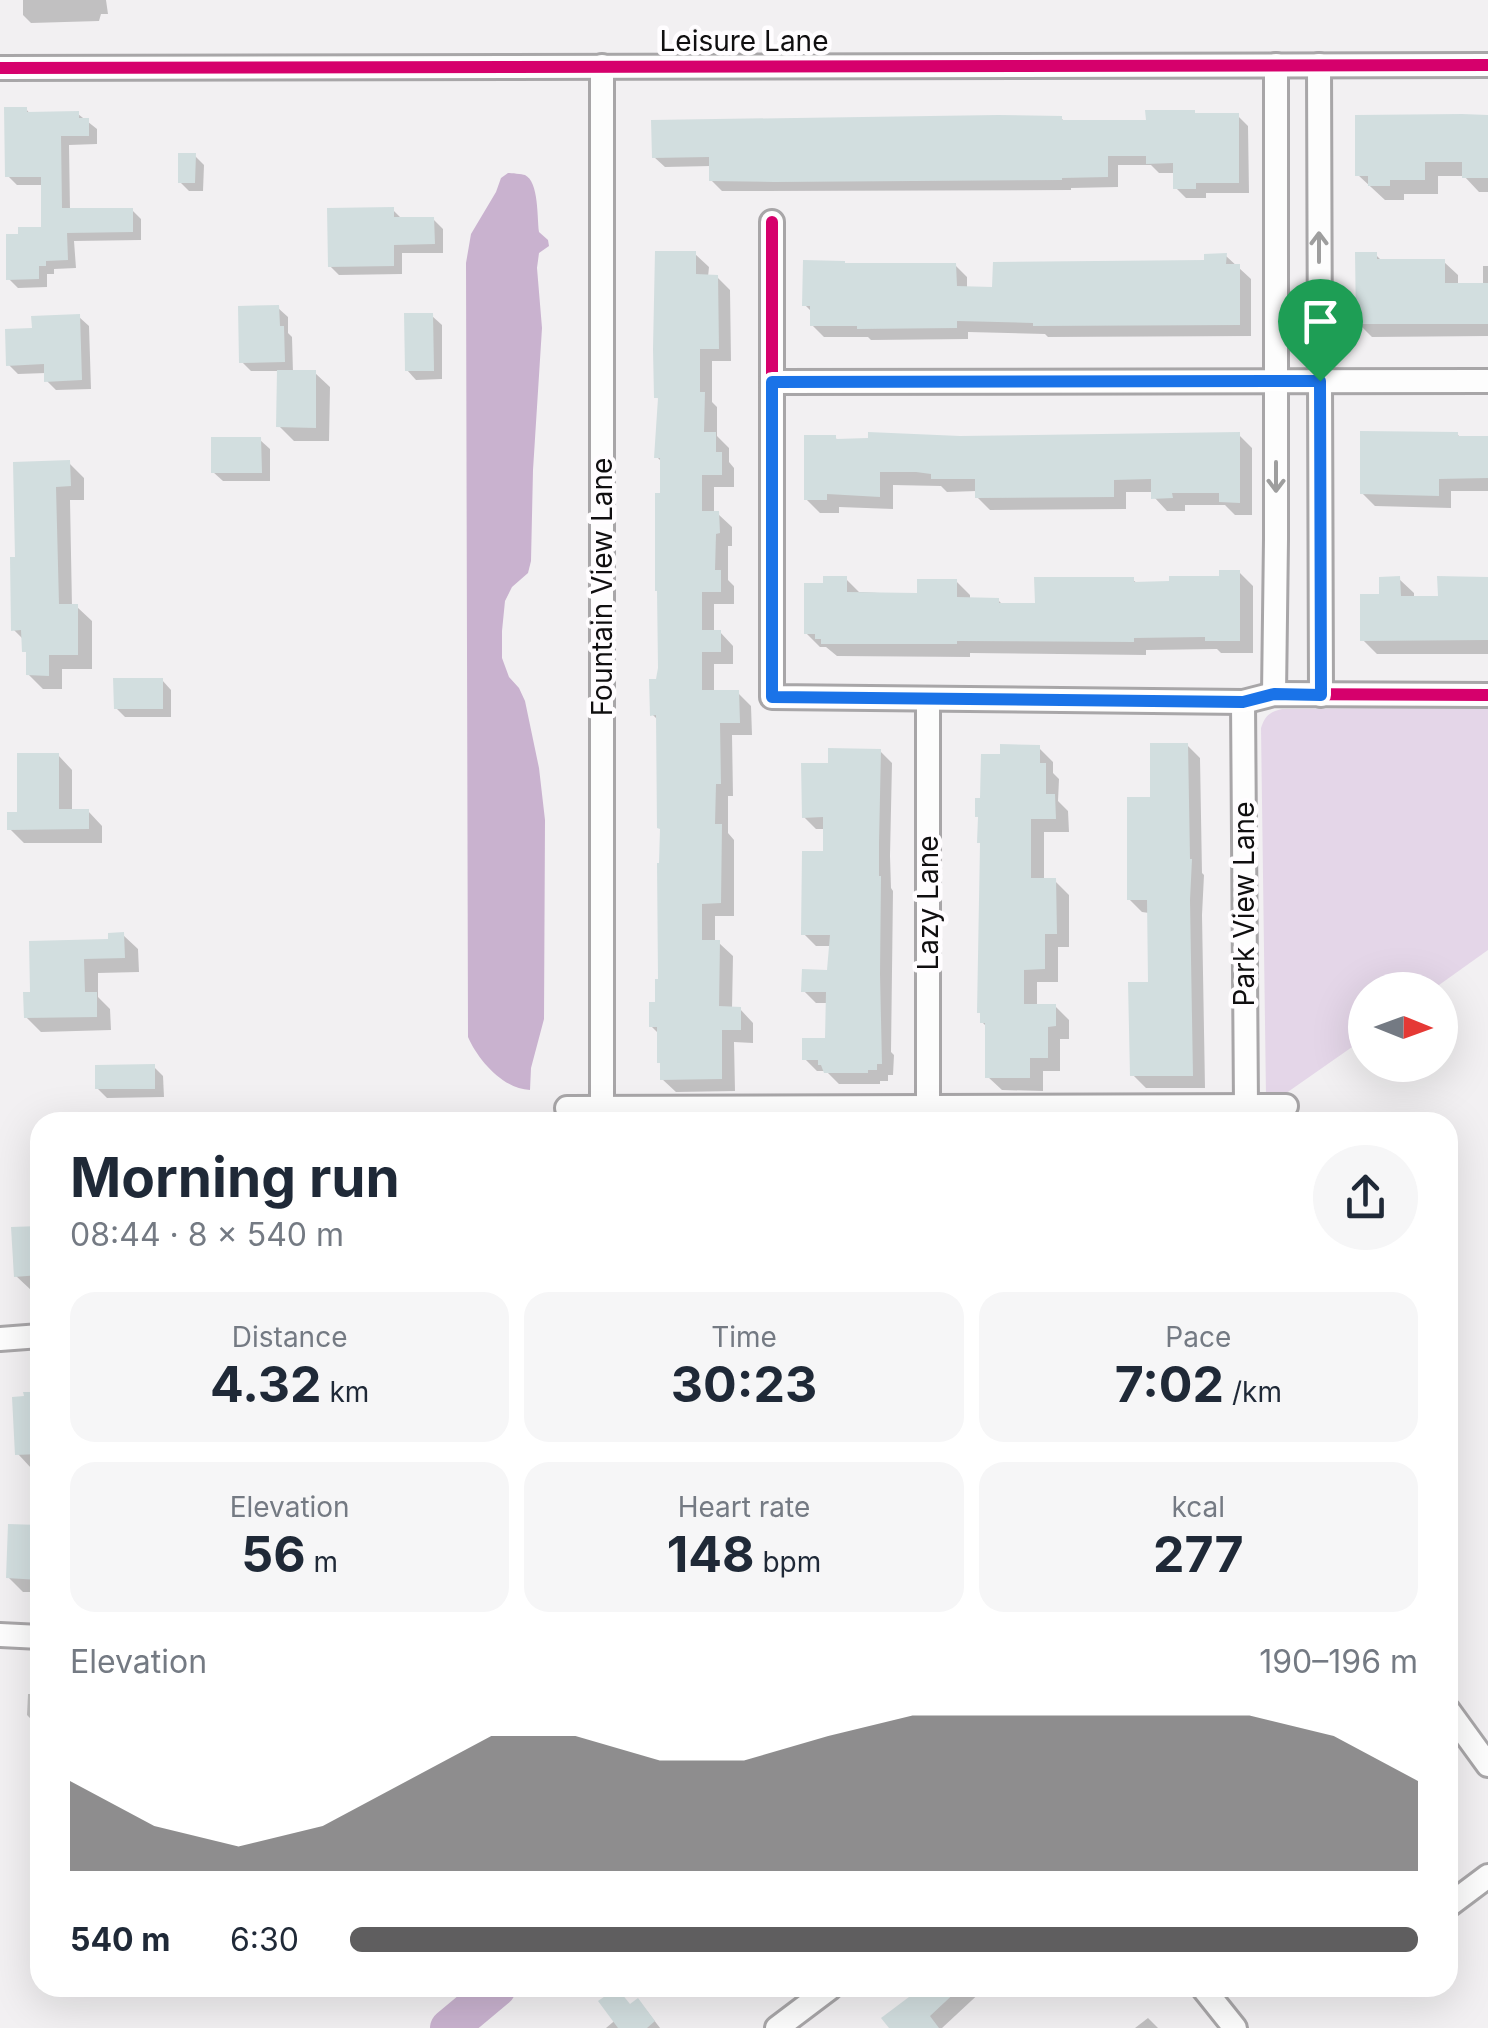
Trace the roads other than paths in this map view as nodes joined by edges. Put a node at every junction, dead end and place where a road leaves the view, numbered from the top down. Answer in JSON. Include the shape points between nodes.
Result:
{"nodes":[{"id":1,"x":1276,"y":65,"type":"junction"},
{"id":2,"x":1488,"y":65,"type":"edge"},
{"id":3,"x":602,"y":66,"type":"junction"},
{"id":4,"x":1319,"y":66,"type":"junction"},
{"id":5,"x":0,"y":68,"type":"edge"},
{"id":6,"x":772,"y":222,"type":"dead end"},
{"id":7,"x":1276,"y":381,"type":"junction"},
{"id":8,"x":1320,"y":381,"type":"junction"},
{"id":9,"x":1488,"y":381,"type":"edge"},
{"id":10,"x":772,"y":382,"type":"junction"},
{"id":11,"x":1274,"y":694,"type":"junction"},
{"id":12,"x":1321,"y":695,"type":"junction"},
{"id":13,"x":1488,"y":695,"type":"edge"},
{"id":14,"x":928,"y":699,"type":"junction"},
{"id":15,"x":1243,"y":702,"type":"junction"},
{"id":16,"x":1246,"y":1106,"type":"junction"},
{"id":17,"x":1286,"y":1106,"type":"dead end"},
{"id":18,"x":928,"y":1107,"type":"junction"},
{"id":19,"x":566,"y":1108,"type":"dead end"},
{"id":20,"x":602,"y":1108,"type":"junction"},
{"id":21,"x":30,"y":1337,"type":"edge"},
{"id":22,"x":0,"y":1339,"type":"edge"},
{"id":23,"x":0,"y":1635,"type":"edge"},
{"id":24,"x":30,"y":1636,"type":"edge"},
{"id":25,"x":1458,"y":1724,"type":"edge"},
{"id":26,"x":1488,"y":1765,"type":"edge"},
{"id":27,"x":1488,"y":1876,"type":"edge"},
{"id":28,"x":1458,"y":1898,"type":"edge"},
{"id":29,"x":818,"y":1997,"type":"edge"},
{"id":30,"x":1210,"y":1997,"type":"edge"},
{"id":31,"x":777,"y":2028,"type":"edge"},
{"id":32,"x":1235,"y":2028,"type":"edge"}],
"edges":[{"from":1,"to":3,"type":"street","name":"Leisure Lane"},
{"from":1,"to":4,"type":"street","name":"Leisure Lane"},
{"from":1,"to":7,"type":"street"},
{"from":2,"to":4,"type":"street","name":"Leisure Lane"},
{"from":3,"to":5,"type":"street","name":"Leisure Lane"},
{"from":3,"to":20,"type":"street","name":"Fountain View Lane"},
{"from":8,"to":4,"type":"street","one_way":true},
{"from":6,"to":10,"type":"street"},
{"from":7,"to":8,"type":"street"},
{"from":7,"to":10,"type":"street"},
{"from":7,"to":11,"type":"street","one_way":true},
{"from":8,"to":9,"type":"street"},
{"from":8,"to":12,"type":"street"},
{"from":10,"to":14,"type":"street","via":[[772,697]]},
{"from":11,"to":12,"type":"street"},
{"from":11,"to":15,"type":"street"},
{"from":12,"to":13,"type":"street"},
{"from":14,"to":15,"type":"street"},
{"from":14,"to":18,"type":"street","name":"Lazy Lane"},
{"from":15,"to":16,"type":"street","name":"Park View Lane"},
{"from":16,"to":17,"type":"street"},
{"from":16,"to":18,"type":"street"},
{"from":18,"to":20,"type":"street"},
{"from":19,"to":20,"type":"street"},
{"from":21,"to":22,"type":"street"},
{"from":23,"to":24,"type":"street"},
{"from":25,"to":26,"type":"street"},
{"from":27,"to":28,"type":"street"},
{"from":29,"to":31,"type":"street"},
{"from":30,"to":32,"type":"street"}]}
